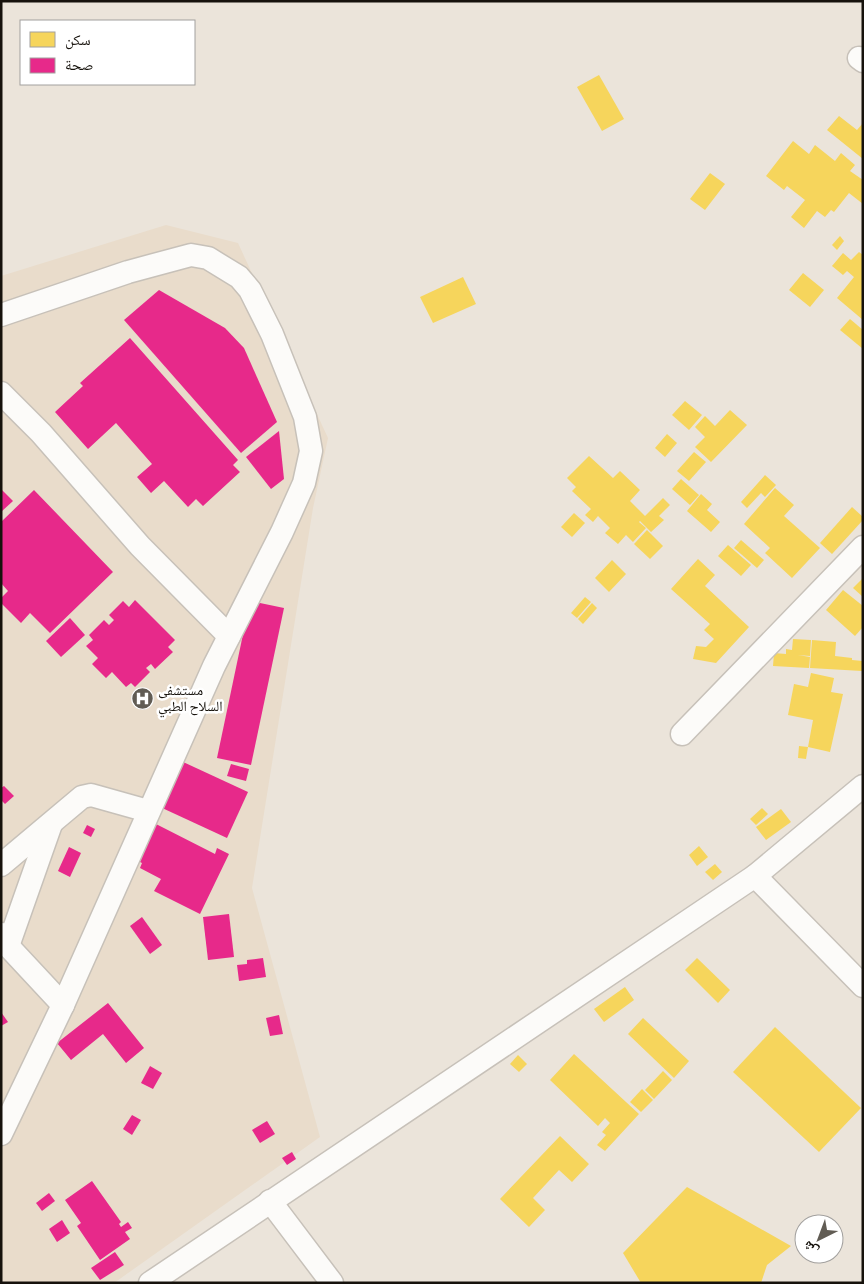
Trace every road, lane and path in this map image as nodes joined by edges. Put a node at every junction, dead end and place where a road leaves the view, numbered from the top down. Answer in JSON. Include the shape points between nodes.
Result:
{"nodes":[{"id":1,"x":1,"y":315,"type":"edge"},
{"id":2,"x":1,"y":393,"type":"edge"},
{"id":3,"x":863,"y":547,"type":"edge"},
{"id":4,"x":229,"y":636,"type":"junction"},
{"id":5,"x":682,"y":734,"type":"dead end"},
{"id":6,"x":863,"y":786,"type":"edge"},
{"id":7,"x":148,"y":811,"type":"junction"},
{"id":8,"x":51,"y":824,"type":"junction"},
{"id":9,"x":1,"y":865,"type":"edge"},
{"id":10,"x":755,"y":876,"type":"junction"},
{"id":11,"x":5,"y":940,"type":"edge"},
{"id":12,"x":863,"y":986,"type":"edge"},
{"id":13,"x":63,"y":1005,"type":"junction"},
{"id":14,"x":1,"y":1134,"type":"edge"},
{"id":15,"x":270,"y":1201,"type":"junction"},
{"id":16,"x":150,"y":1283,"type":"edge"},
{"id":17,"x":332,"y":1283,"type":"edge"}],
"edges":[{"from":1,"to":4,"type":"street","via":[[128,272],[191,255],[225,266],[250,290],[272,334],[305,417],[311,451],[304,483],[286,524]]},
{"from":2,"to":4,"type":"street","via":[[41,433],[140,546]]},
{"from":3,"to":5,"type":"street"},
{"from":4,"to":7,"type":"street"},
{"from":6,"to":10,"type":"street"},
{"from":7,"to":8,"type":"street","via":[[91,795],[72,804]]},
{"from":7,"to":13,"type":"street"},
{"from":8,"to":9,"type":"street"},
{"from":8,"to":11,"type":"street"},
{"from":10,"to":12,"type":"street"},
{"from":10,"to":15,"type":"street"},
{"from":11,"to":13,"type":"street"},
{"from":13,"to":14,"type":"street"},
{"from":15,"to":16,"type":"street"},
{"from":15,"to":17,"type":"street"}]}
